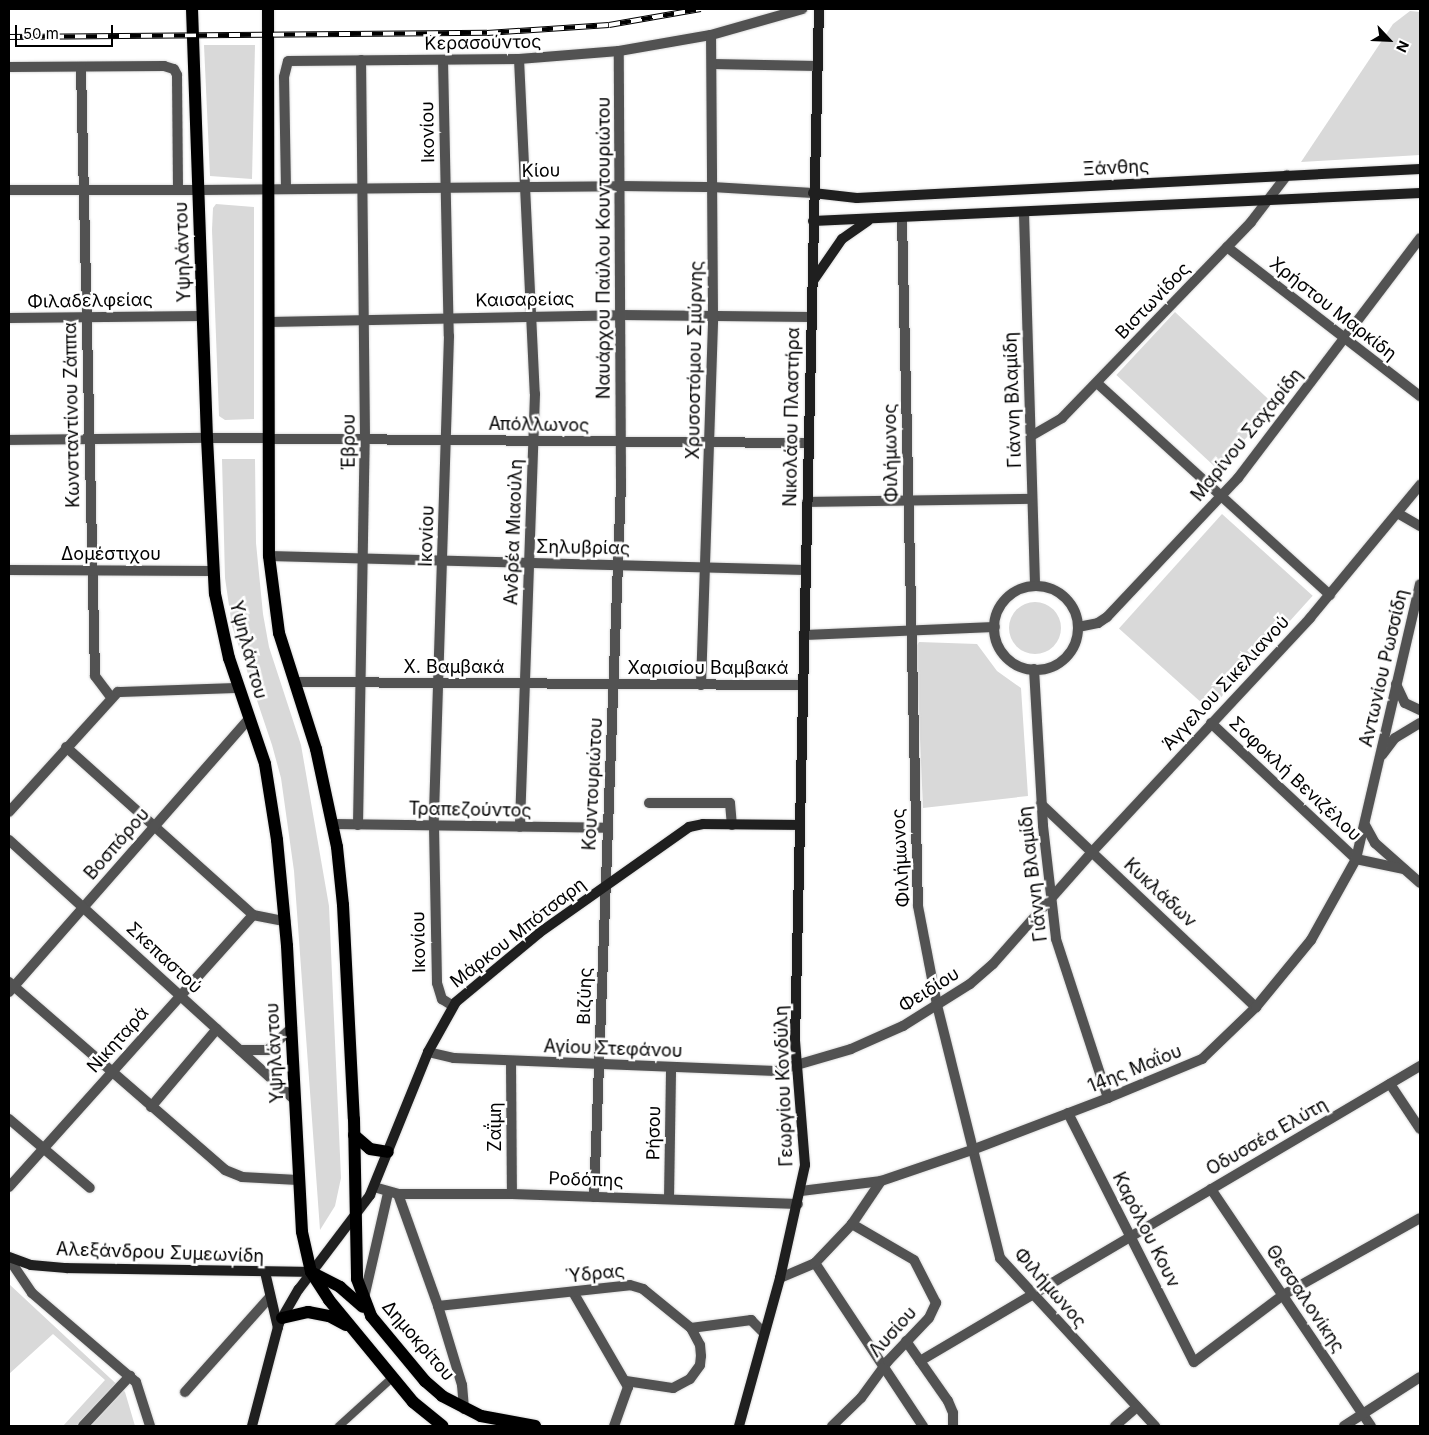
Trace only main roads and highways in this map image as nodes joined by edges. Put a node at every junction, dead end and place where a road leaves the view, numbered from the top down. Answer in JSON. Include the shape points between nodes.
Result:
{"nodes":[{"id":1,"x":192,"y":9,"type":"edge"},
{"id":2,"x":268,"y":9,"type":"edge"},
{"id":3,"x":819,"y":9,"type":"edge"},
{"id":4,"x":1420,"y":169,"type":"edge"},
{"id":5,"x":813,"y":193,"type":"junction"},
{"id":6,"x":1420,"y":193,"type":"edge"},
{"id":7,"x":870,"y":220,"type":"junction"},
{"id":8,"x":813,"y":221,"type":"junction"},
{"id":9,"x":812,"y":284,"type":"junction"},
{"id":10,"x":800,"y":825,"type":"junction"},
{"id":11,"x":354,"y":1135,"type":"junction"},
{"id":12,"x":388,"y":1152,"type":"junction"},
{"id":13,"x":356,"y":1216,"type":"junction"},
{"id":14,"x":9,"y":1258,"type":"edge"},
{"id":15,"x":265,"y":1272,"type":"junction"},
{"id":16,"x":311,"y":1272,"type":"junction"},
{"id":17,"x":371,"y":1316,"type":"junction"},
{"id":18,"x":280,"y":1323,"type":"junction"},
{"id":19,"x":350,"y":1327,"type":"junction"},
{"id":20,"x":252,"y":1426,"type":"edge"},
{"id":21,"x":443,"y":1426,"type":"edge"},
{"id":22,"x":535,"y":1426,"type":"edge"},
{"id":23,"x":739,"y":1426,"type":"edge"}],
"edges":[{"from":1,"to":16,"type":"main road","name":"Υψηλάντου","via":[[214,571],[221,629],[271,795],[285,921],[302,1232]]},
{"from":2,"to":11,"type":"main road","name":"Υψηλάντου","via":[[269,556],[276,619],[316,749],[333,824],[343,905]]},
{"from":3,"to":5,"type":"main road","name":"Νικολάου Πλαστήρα"},
{"from":4,"to":5,"type":"main road","name":"Ξάνθης","via":[[857,198]]},
{"from":5,"to":8,"type":"main road","name":"Νικολάου Πλαστήρα"},
{"from":6,"to":7,"type":"main road"},
{"from":7,"to":8,"type":"main road"},
{"from":7,"to":9,"type":"main road","via":[[842,239]]},
{"from":8,"to":9,"type":"main road","name":"Νικολάου Πλαστήρα"},
{"from":9,"to":10,"type":"main road","name":"Νικολάου Πλαστήρα"},
{"from":10,"to":12,"type":"main road","name":"Μάρκου Μπότσαρη","via":[[689,827],[539,933],[453,1006],[428,1052]]},
{"from":10,"to":23,"type":"main road","name":"Γεωργίου Κονδύλη","via":[[796,1067],[805,1139],[801,1191]]},
{"from":11,"to":12,"type":"main road","via":[[370,1150]]},
{"from":11,"to":13,"type":"main road","name":"Υψηλάντου"},
{"from":12,"to":13,"type":"main road","name":"Μάρκου Μπότσαρη","via":[[374,1187]]},
{"from":13,"to":16,"type":"main road","name":"Μάρκου Μπότσαρη"},
{"from":13,"to":17,"type":"main road","name":"Δημοκρίτου","via":[[357,1279]]},
{"from":14,"to":15,"type":"main road","name":"Αλεξάνδρου Συμεωνίδη","via":[[31,1265],[66,1268]]},
{"from":15,"to":16,"type":"main road","name":"Αλεξάνδρου Συμεωνίδη"},
{"from":15,"to":18,"type":"main road"},
{"from":16,"to":17,"type":"main road","via":[[349,1293]]},
{"from":16,"to":18,"type":"main road","name":"Μάρκου Μπότσαρη"},
{"from":16,"to":19,"type":"main road"},
{"from":17,"to":22,"type":"main road","name":"Δημοκρίτου","via":[[425,1381],[464,1409],[481,1416]]},
{"from":18,"to":19,"type":"main road","via":[[299,1312],[318,1313]]},
{"from":18,"to":20,"type":"main road"},
{"from":19,"to":21,"type":"main road","via":[[416,1406]]}]}
